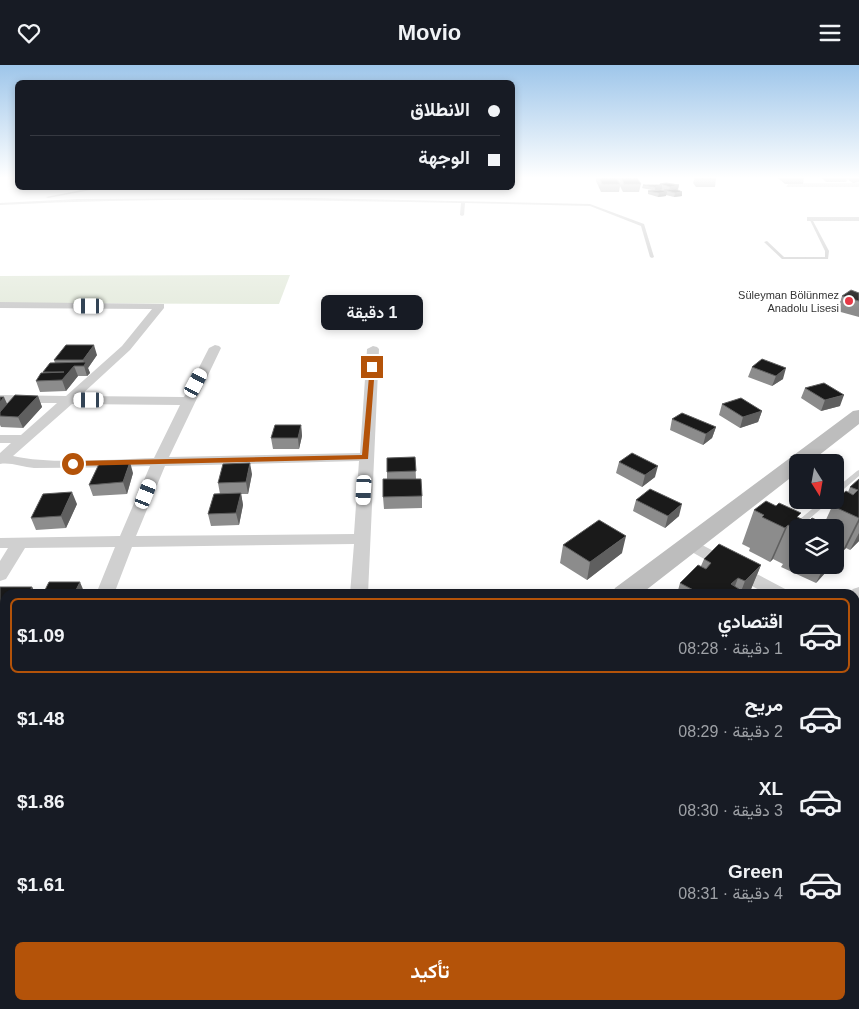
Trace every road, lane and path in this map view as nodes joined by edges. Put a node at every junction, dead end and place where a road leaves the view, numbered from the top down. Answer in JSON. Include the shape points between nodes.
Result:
{"nodes":[{"id":1,"x":635,"y":222,"type":"edge"},
{"id":2,"x":812,"y":222,"type":"edge"},
{"id":3,"x":766,"y":242,"type":"dead end"},
{"id":4,"x":652,"y":257,"type":"dead end"},
{"id":5,"x":0,"y":305,"type":"edge"},
{"id":6,"x":215,"y":348,"type":"dead end"},
{"id":7,"x":373,"y":349,"type":"dead end"},
{"id":8,"x":0,"y":399,"type":"edge"},
{"id":9,"x":70,"y":400,"type":"junction"},
{"id":10,"x":187,"y":401,"type":"junction"},
{"id":11,"x":859,"y":415,"type":"edge"},
{"id":12,"x":0,"y":439,"type":"edge"},
{"id":13,"x":25,"y":439,"type":"junction"},
{"id":14,"x":366,"y":457,"type":"junction"},
{"id":15,"x":1,"y":459,"type":"edge"},
{"id":16,"x":160,"y":462,"type":"junction"},
{"id":17,"x":859,"y":472,"type":"edge"},
{"id":18,"x":844,"y":485,"type":"edge"},
{"id":19,"x":844,"y":488,"type":"edge"},
{"id":20,"x":850,"y":491,"type":"edge"},
{"id":21,"x":817,"y":509,"type":"edge"},
{"id":22,"x":788,"y":534,"type":"edge"},
{"id":23,"x":362,"y":539,"type":"junction"},
{"id":24,"x":0,"y":543,"type":"edge"},
{"id":25,"x":20,"y":543,"type":"junction"},
{"id":26,"x":126,"y":543,"type":"junction"},
{"id":27,"x":689,"y":543,"type":"junction"},
{"id":28,"x":0,"y":575,"type":"edge"},
{"id":29,"x":107,"y":589,"type":"edge"},
{"id":30,"x":358,"y":589,"type":"edge"},
{"id":31,"x":630,"y":589,"type":"edge"},
{"id":32,"x":772,"y":589,"type":"edge"}],
"edges":[{"from":1,"to":4,"type":"lane","via":[[643,225]]},
{"from":2,"to":3,"type":"lane","via":[[827,251],[827,258],[783,258]]},
{"from":5,"to":9,"type":"street","via":[[160,306],[126,348]]},
{"from":6,"to":10,"type":"street"},
{"from":7,"to":14,"type":"street"},
{"from":8,"to":9,"type":"street"},
{"from":9,"to":10,"type":"street"},
{"from":9,"to":13,"type":"street"},
{"from":10,"to":16,"type":"street"},
{"from":11,"to":27,"type":"street"},
{"from":12,"to":13,"type":"street"},
{"from":13,"to":15,"type":"street"},
{"from":14,"to":16,"type":"street"},
{"from":14,"to":23,"type":"street"},
{"from":15,"to":16,"type":"street","via":[[23,463]]},
{"from":16,"to":26,"type":"street"},
{"from":17,"to":18,"type":"lane"},
{"from":19,"to":20,"type":"lane"},
{"from":21,"to":22,"type":"lane"},
{"from":23,"to":26,"type":"street"},
{"from":23,"to":30,"type":"street"},
{"from":24,"to":25,"type":"street"},
{"from":25,"to":26,"type":"street"},
{"from":25,"to":28,"type":"street"},
{"from":26,"to":29,"type":"street"},
{"from":27,"to":31,"type":"street"},
{"from":27,"to":32,"type":"street"}]}
